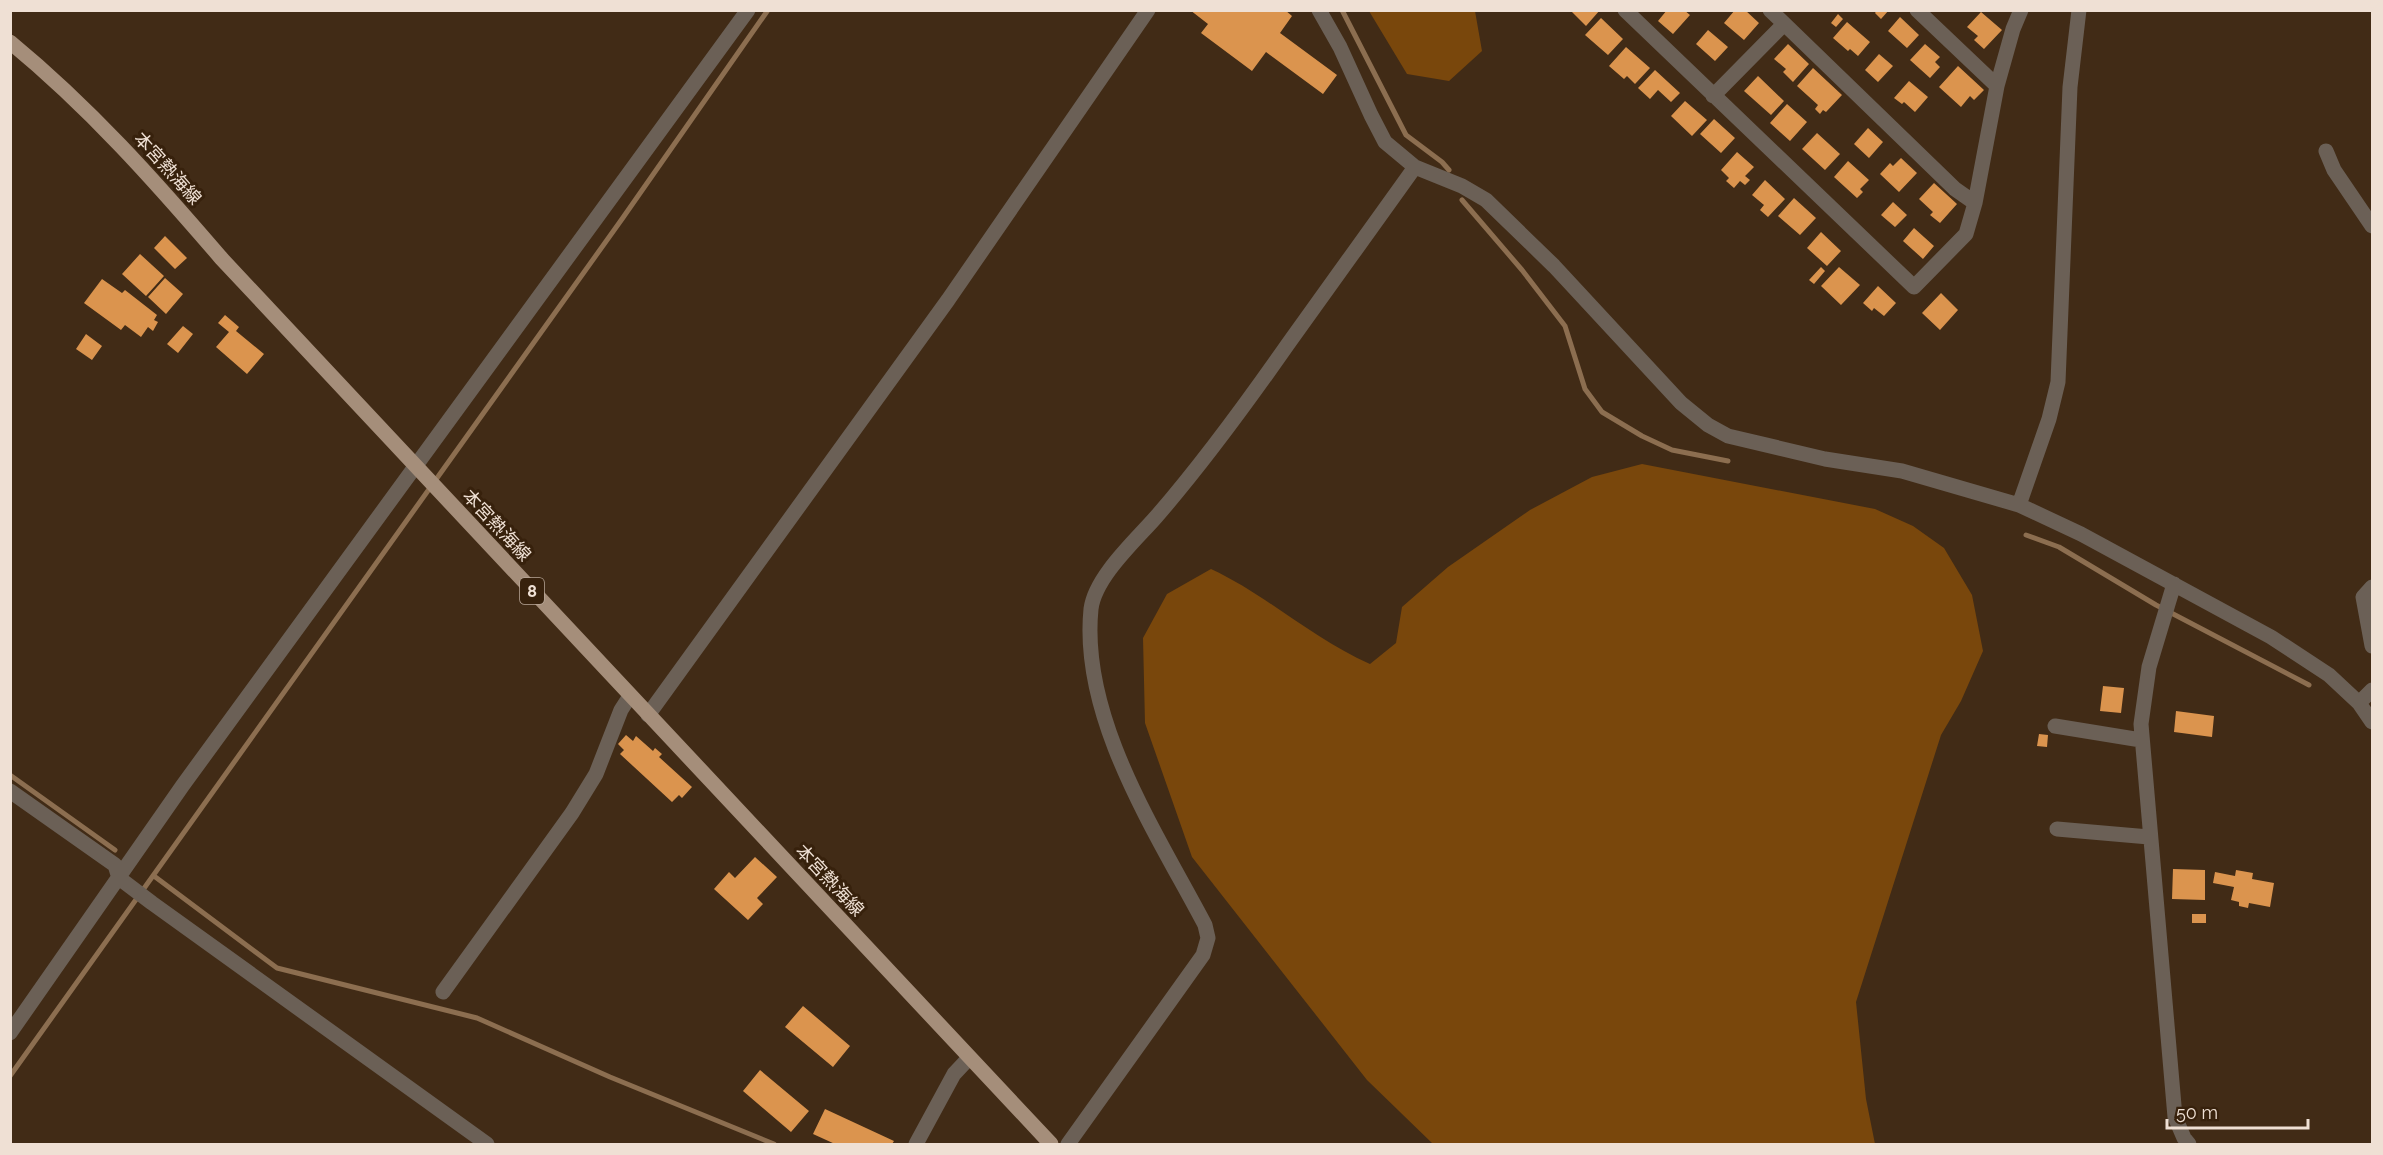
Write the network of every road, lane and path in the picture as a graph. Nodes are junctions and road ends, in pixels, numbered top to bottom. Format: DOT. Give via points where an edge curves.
graph roads {
  1 [pos="748,10"];
  2 [pos="1148,10"];
  3 [pos="1318,10"];
  4 [pos="1625,10"];
  5 [pos="1770,10"];
  6 [pos="1917,10"];
  7 [pos="2021,10"];
  8 [pos="2079,10"];
  9 [pos="1786,19"];
  10 [pos="10,42"];
  11 [pos="1997,86"];
  12 [pos="1713,96"];
  13 [pos="2326,152"];
  14 [pos="1415,167"];
  15 [pos="1975,203"];
  16 [pos="2373,226"];
  17 [pos="417,467"];
  18 [pos="2019,505"];
  19 [pos="2174,584"];
  20 [pos="2373,588"];
  21 [pos="2373,646"];
  22 [pos="2373,690"];
  23 [pos="630,696"];
  24 [pos="2359,702"];
  25 [pos="648,715"];
  26 [pos="2373,722"];
  27 [pos="2055,726"];
  28 [pos="2141,740"];
  29 [pos="10,791"];
  30 [pos="2057,829"];
  31 [pos="2149,837"];
  32 [pos="119,878"];
  33 [pos="443,992"];
  34 [pos="10,1033"];
  35 [pos="969,1058"];
  36 [pos="487,1144"];
  37 [pos="916,1144"];
  38 [pos="1051,1144"];
  39 [pos="1068,1144"];
  40 [pos="2189,1144"];
  1 -- 17 [label="street"];
  2 -- 25 [label="street" via="948,300"];
  3 -- 14 [label="street" via="1385,142"];
  4 -- 12 [label="street"];
  5 -- 9 [label="street"];
  6 -- 11 [label="street"];
  7 -- 11 [label="street"];
  8 -- 18 [label="street" via="2070,87 2058,382"];
  9 -- 12 [label="street"];
  9 -- 15 [label="street" via="1955,189"];
  10 -- 17 [label="main road, 本宮熱海線 / 8" via="92,114"];
  11 -- 15 [label="street"];
  12 -- 15 [label="street" via="1914,287 1966,234"];
  13 -- 16 [label="street"];
  14 -- 18 [label="street" via="1486,200 1554,266 1680,403 1708,425 1728,436 1825,459 1902,471"];
  14 -- 39 [label="street" via="1198,469 1115,564 1098,588 1091,607 1090,652 1106,725 1208,938 1203,956"];
  17 -- 23 [label="main road, 本宮熱海線 / 8"];
  17 -- 32 [label="street"];
  18 -- 19 [label="street"];
  19 -- 24 [label="street" via="2302,656"];
  19 -- 28 [label="street" via="2149,667"];
  20 -- 21 [label="street" via="2363,597"];
  22 -- 24 [label="street"];
  23 -- 25 [label="main road, 本宮熱海線 / 8"];
  23 -- 33 [label="street" via="596,774 572,813"];
  24 -- 26 [label="street"];
  25 -- 35 [label="main road, 本宮熱海線 / 8"];
  27 -- 28 [label="street"];
  28 -- 31 [label="street"];
  29 -- 32 [label="street" via="115,865"];
  30 -- 31 [label="street"];
  31 -- 40 [label="street" via="2175,1117"];
  32 -- 34 [label="street"];
  32 -- 36 [label="street"];
  35 -- 37 [label="street" via="954,1074"];
  35 -- 38 [label="main road, 本宮熱海線 / 8"];
}
